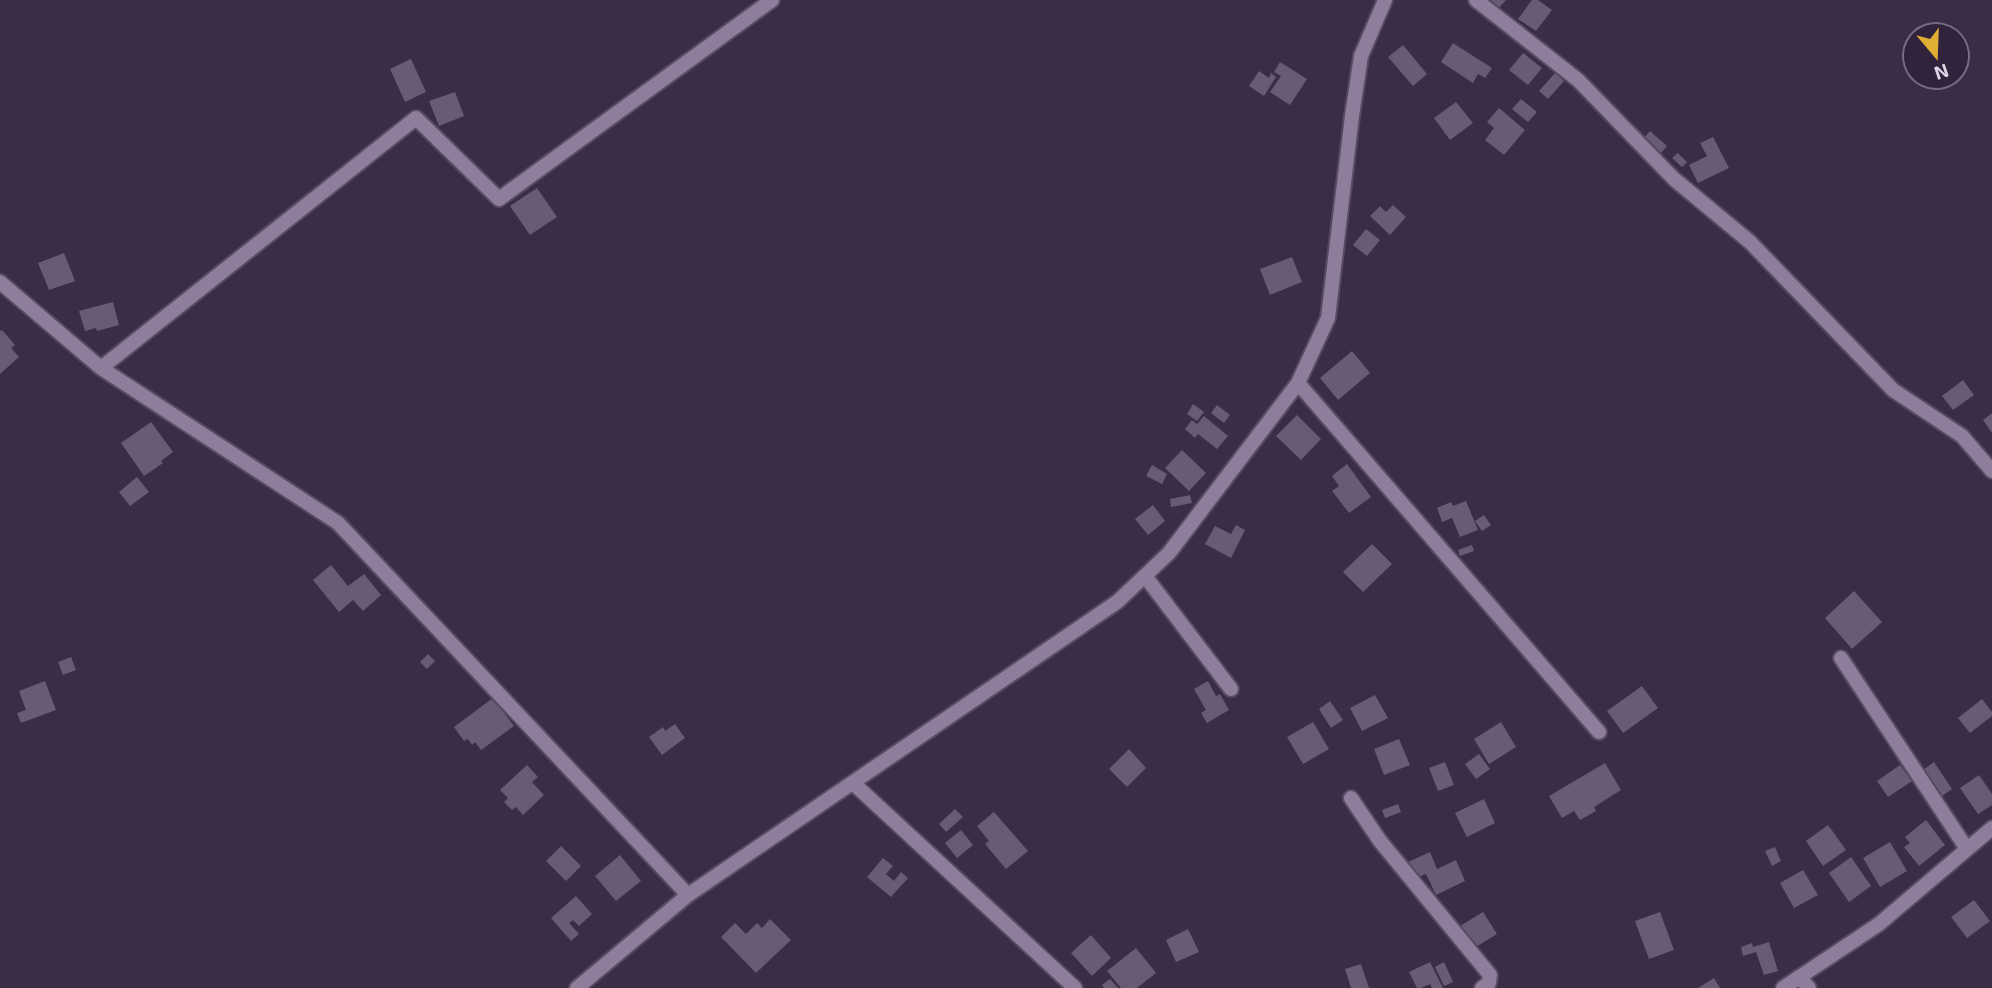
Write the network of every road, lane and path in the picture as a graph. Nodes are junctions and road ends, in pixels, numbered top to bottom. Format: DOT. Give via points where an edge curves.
graph roads {
  1 [pos="772,0"];
  2 [pos="1385,0"];
  3 [pos="1476,0"];
  4 [pos="0,282"];
  5 [pos="101,368"];
  6 [pos="1298,383"];
  7 [pos="1992,471"];
  8 [pos="1145,576"];
  9 [pos="1841,658"];
  10 [pos="1231,689"];
  11 [pos="1599,732"];
  12 [pos="853,783"];
  13 [pos="1351,798"];
  14 [pos="1992,828"];
  15 [pos="1967,849"];
  16 [pos="688,895"];
  17 [pos="1804,983"];
  18 [pos="577,988"];
  19 [pos="1075,988"];
  20 [pos="1482,988"];
  21 [pos="1783,988"];
  1 -- 5 [label="street" via="499,199 416,118"];
  2 -- 6 [label="street" via="1362,56 1328,318"];
  3 -- 7 [label="street" via="1578,79 1674,179 1750,242 1893,390 1962,436"];
  4 -- 5 [label="street"];
  5 -- 16 [label="street" via="338,523"];
  6 -- 8 [label="street" via="1169,553"];
  6 -- 11 [label="street"];
  8 -- 10 [label="street"];
  8 -- 12 [label="street" via="1117,602"];
  9 -- 15 [label="street"];
  12 -- 16 [label="street"];
  12 -- 19 [label="street"];
  13 -- 20 [label="street" via="1380,841 1490,975"];
  14 -- 15 [label="street"];
  15 -- 17 [label="street"];
  16 -- 18 [label="street"];
  17 -- 21 [label="street"];
}
